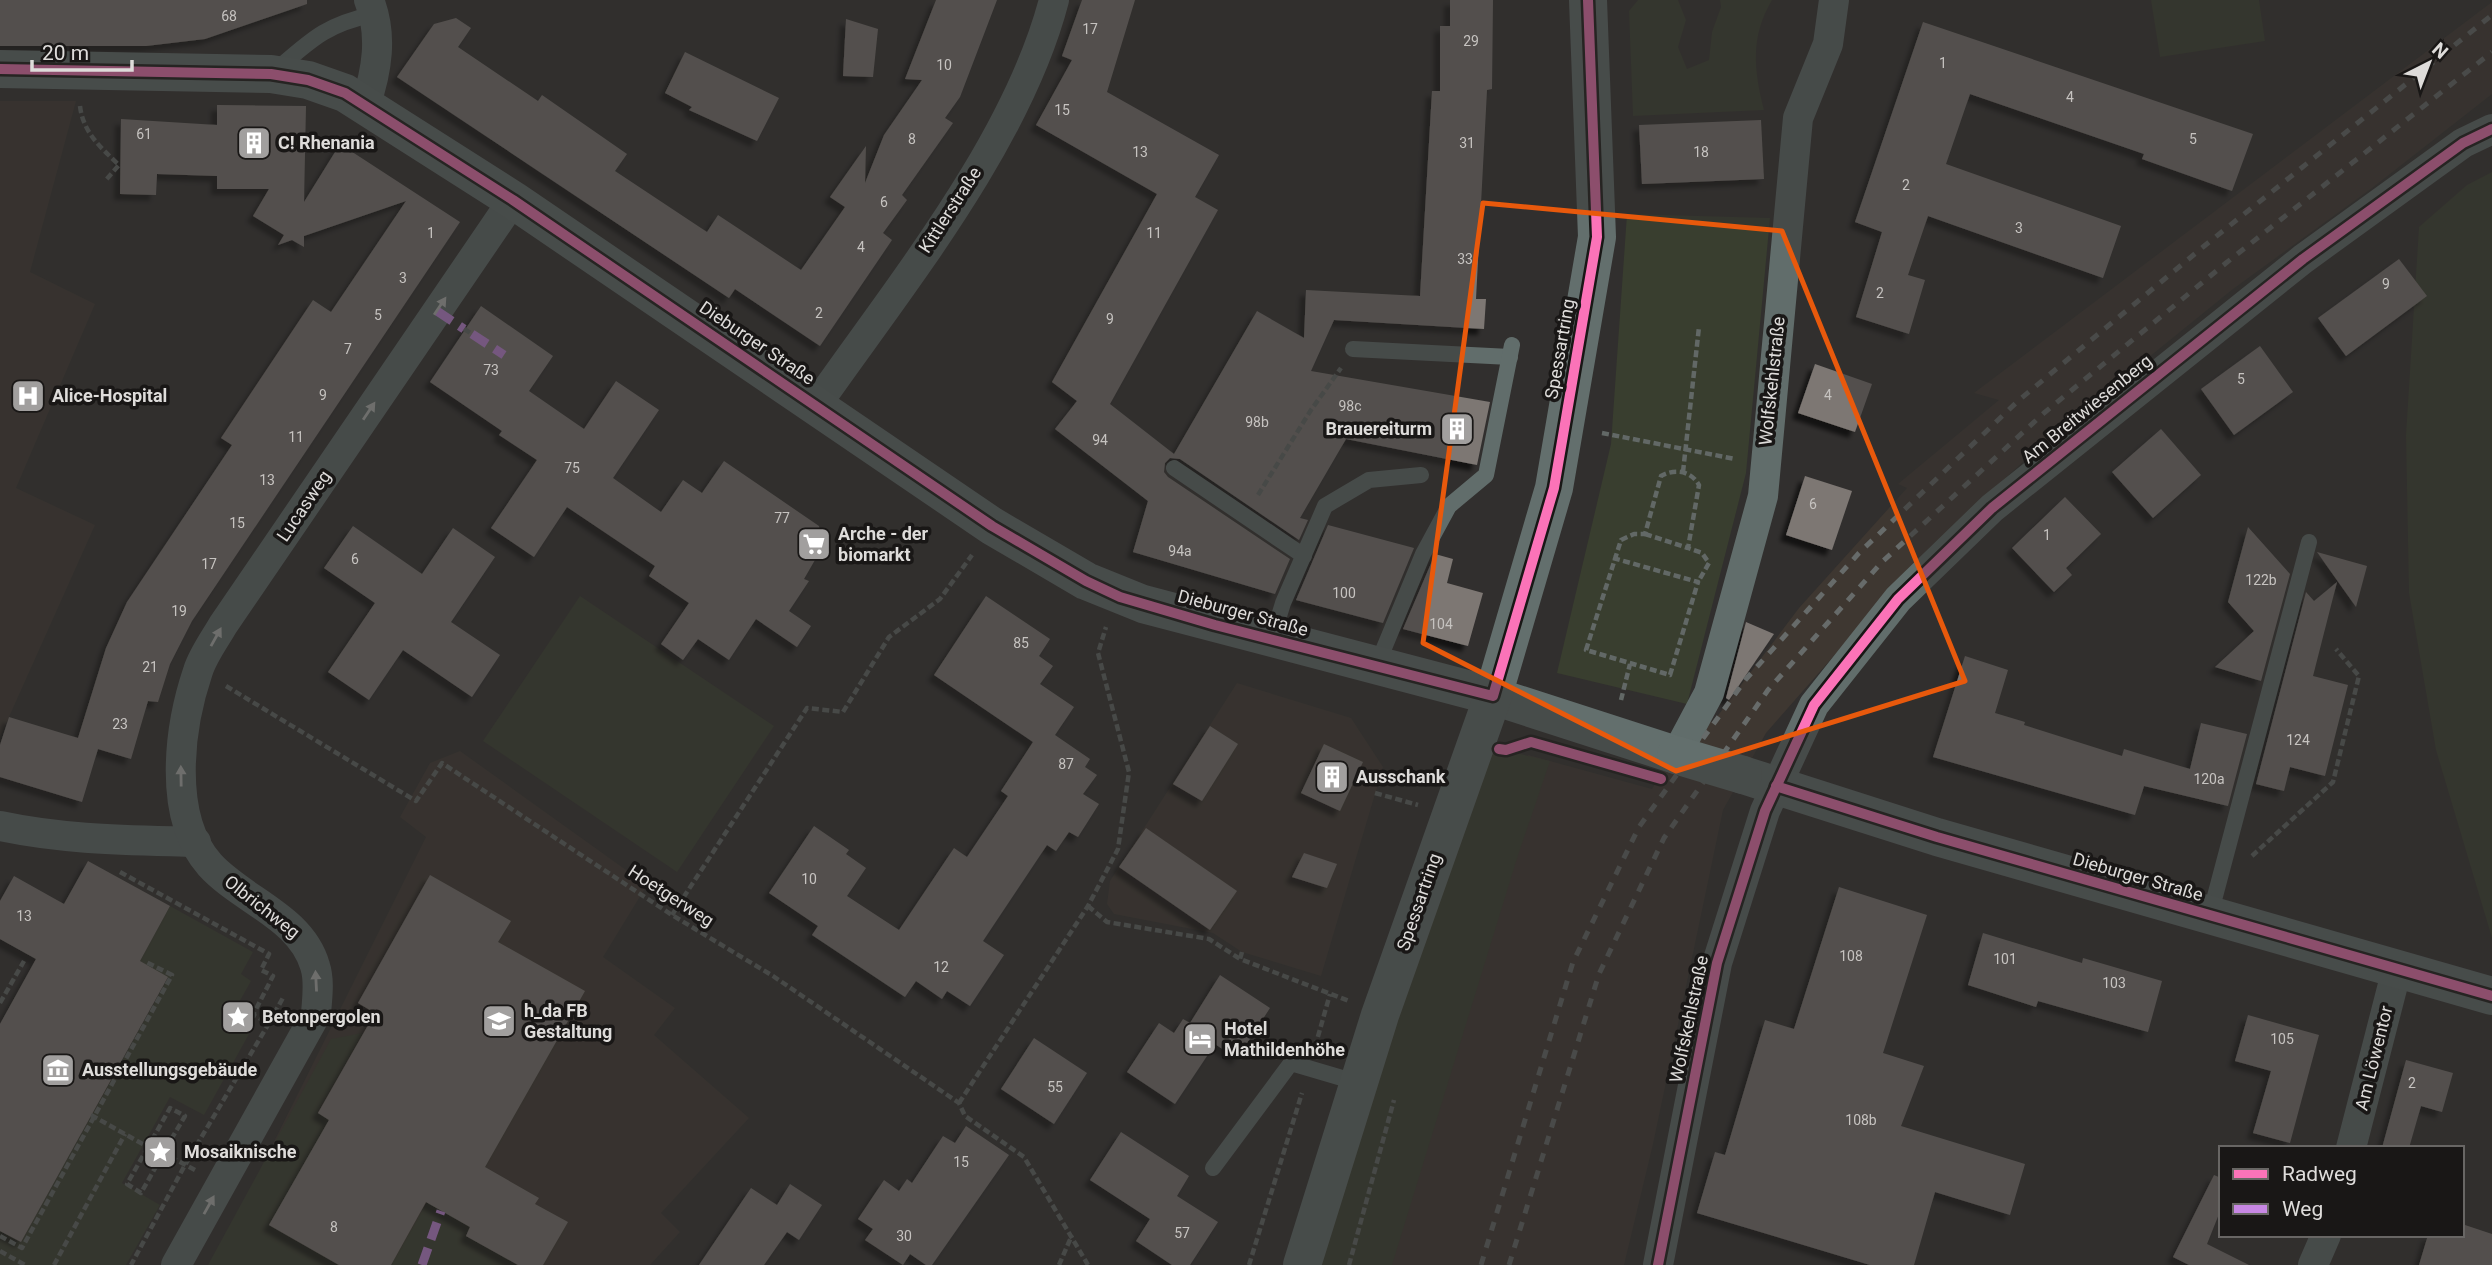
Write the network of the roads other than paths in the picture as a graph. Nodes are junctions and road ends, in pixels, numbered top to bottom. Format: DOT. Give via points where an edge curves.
graph roads {
  1 [pos="1054,0"];
  2 [pos="1588,0"];
  3 [pos="1834,0"];
  4 [pos="374,4"];
  5 [pos="0,69"];
  6 [pos="271,74"];
  7 [pos="365,106"];
  8 [pos="2492,129"];
  9 [pos="513,200"];
  10 [pos="1353,349"];
  11 [pos="817,404"];
  12 [pos="1174,468"];
  13 [pos="1421,475"];
  14 [pos="2308,542"];
  15 [pos="1304,556"];
  16 [pos="1272,639"];
  17 [pos="1377,665"];
  18 [pos="1493,696"];
  19 [pos="1676,755"];
  20 [pos="1759,780"];
  21 [pos="0,826"];
  22 [pos="196,842"];
  23 [pos="2214,901"];
  24 [pos="2397,969"];
  25 [pos="2492,996"];
  26 [pos="1359,1083"];
  27 [pos="2352,1146"];
  28 [pos="1213,1168"];
  29 [pos="2325,1237"];
  30 [pos="176,1265"];
  31 [pos="1302,1265"];
  32 [pos="1658,1265"];
  33 [pos="2313,1265"];
  1 -- 11 [label="street, Kittlerstraße" via="1043,42 1009,114 946,220"];
  2 -- 18 [label="main road, Spessartring" via="1597,237 1554,488"];
  3 -- 19 [label="street, Wolfskehlstraße" via="1828,44 1798,118 1763,496 1709,693"];
  4 -- 6 [label="lane" via="316,35"];
  4 -- 7 [label="street" via="378,56"];
  5 -- 6 [label="main road, Dieburger Straße"];
  6 -- 7 [label="main road, Dieburger Straße" via="308,80 345,93"];
  7 -- 9 [label="main road, Dieburger Straße"];
  8 -- 20 [label="street, Am Breitwiesenberg" via="2463,143 2303,259 1992,508 1898,599"];
  9 -- 11 [label="main road, Dieburger Straße"];
  22 -- 9 [label="street, Lucasweg, one-way" via="180,784 186,718 198,669 223,625"];
  10 -- 17 [label="lane" via="1511,351 1486,475 1449,506 1423,554"];
  11 -- 16 [label="main road, Dieburger Straße" via="992,526 1086,581 1143,604"];
  12 -- 15 [label="lane"];
  13 -- 15 [label="lane" via="1369,480 1325,506"];
  14 -- 23 [label="lane"];
  15 -- 16 [label="lane"];
  16 -- 17 [label="main road, Dieburger Straße"];
  17 -- 18 [label="main road, Dieburger Straße"];
  18 -- 19 [label="main road, Dieburger Straße"];
  18 -- 26 [label="main road, Spessartring"];
  19 -- 20 [label="main road, Dieburger Straße, bridge"];
  20 -- 23 [label="main road, Dieburger Straße" via="1937,837"];
  20 -- 32 [label="street, Wolfskehlstraße" via="1717,963"];
  21 -- 22 [label="street" via="116,841"];
  30 -- 22 [label="street, Olbrichweg, one-way" via="316,1014 315,965 303,939 225,880"];
  23 -- 24 [label="main road, Dieburger Straße"];
  24 -- 25 [label="main road, Dieburger Straße"];
  24 -- 27 [label="street, Am Löwentor"];
  26 -- 28 [label="lane" via="1291,1063"];
  26 -- 31 [label="main road, Spessartring"];
  29 -- 33 [label="street"];
}
